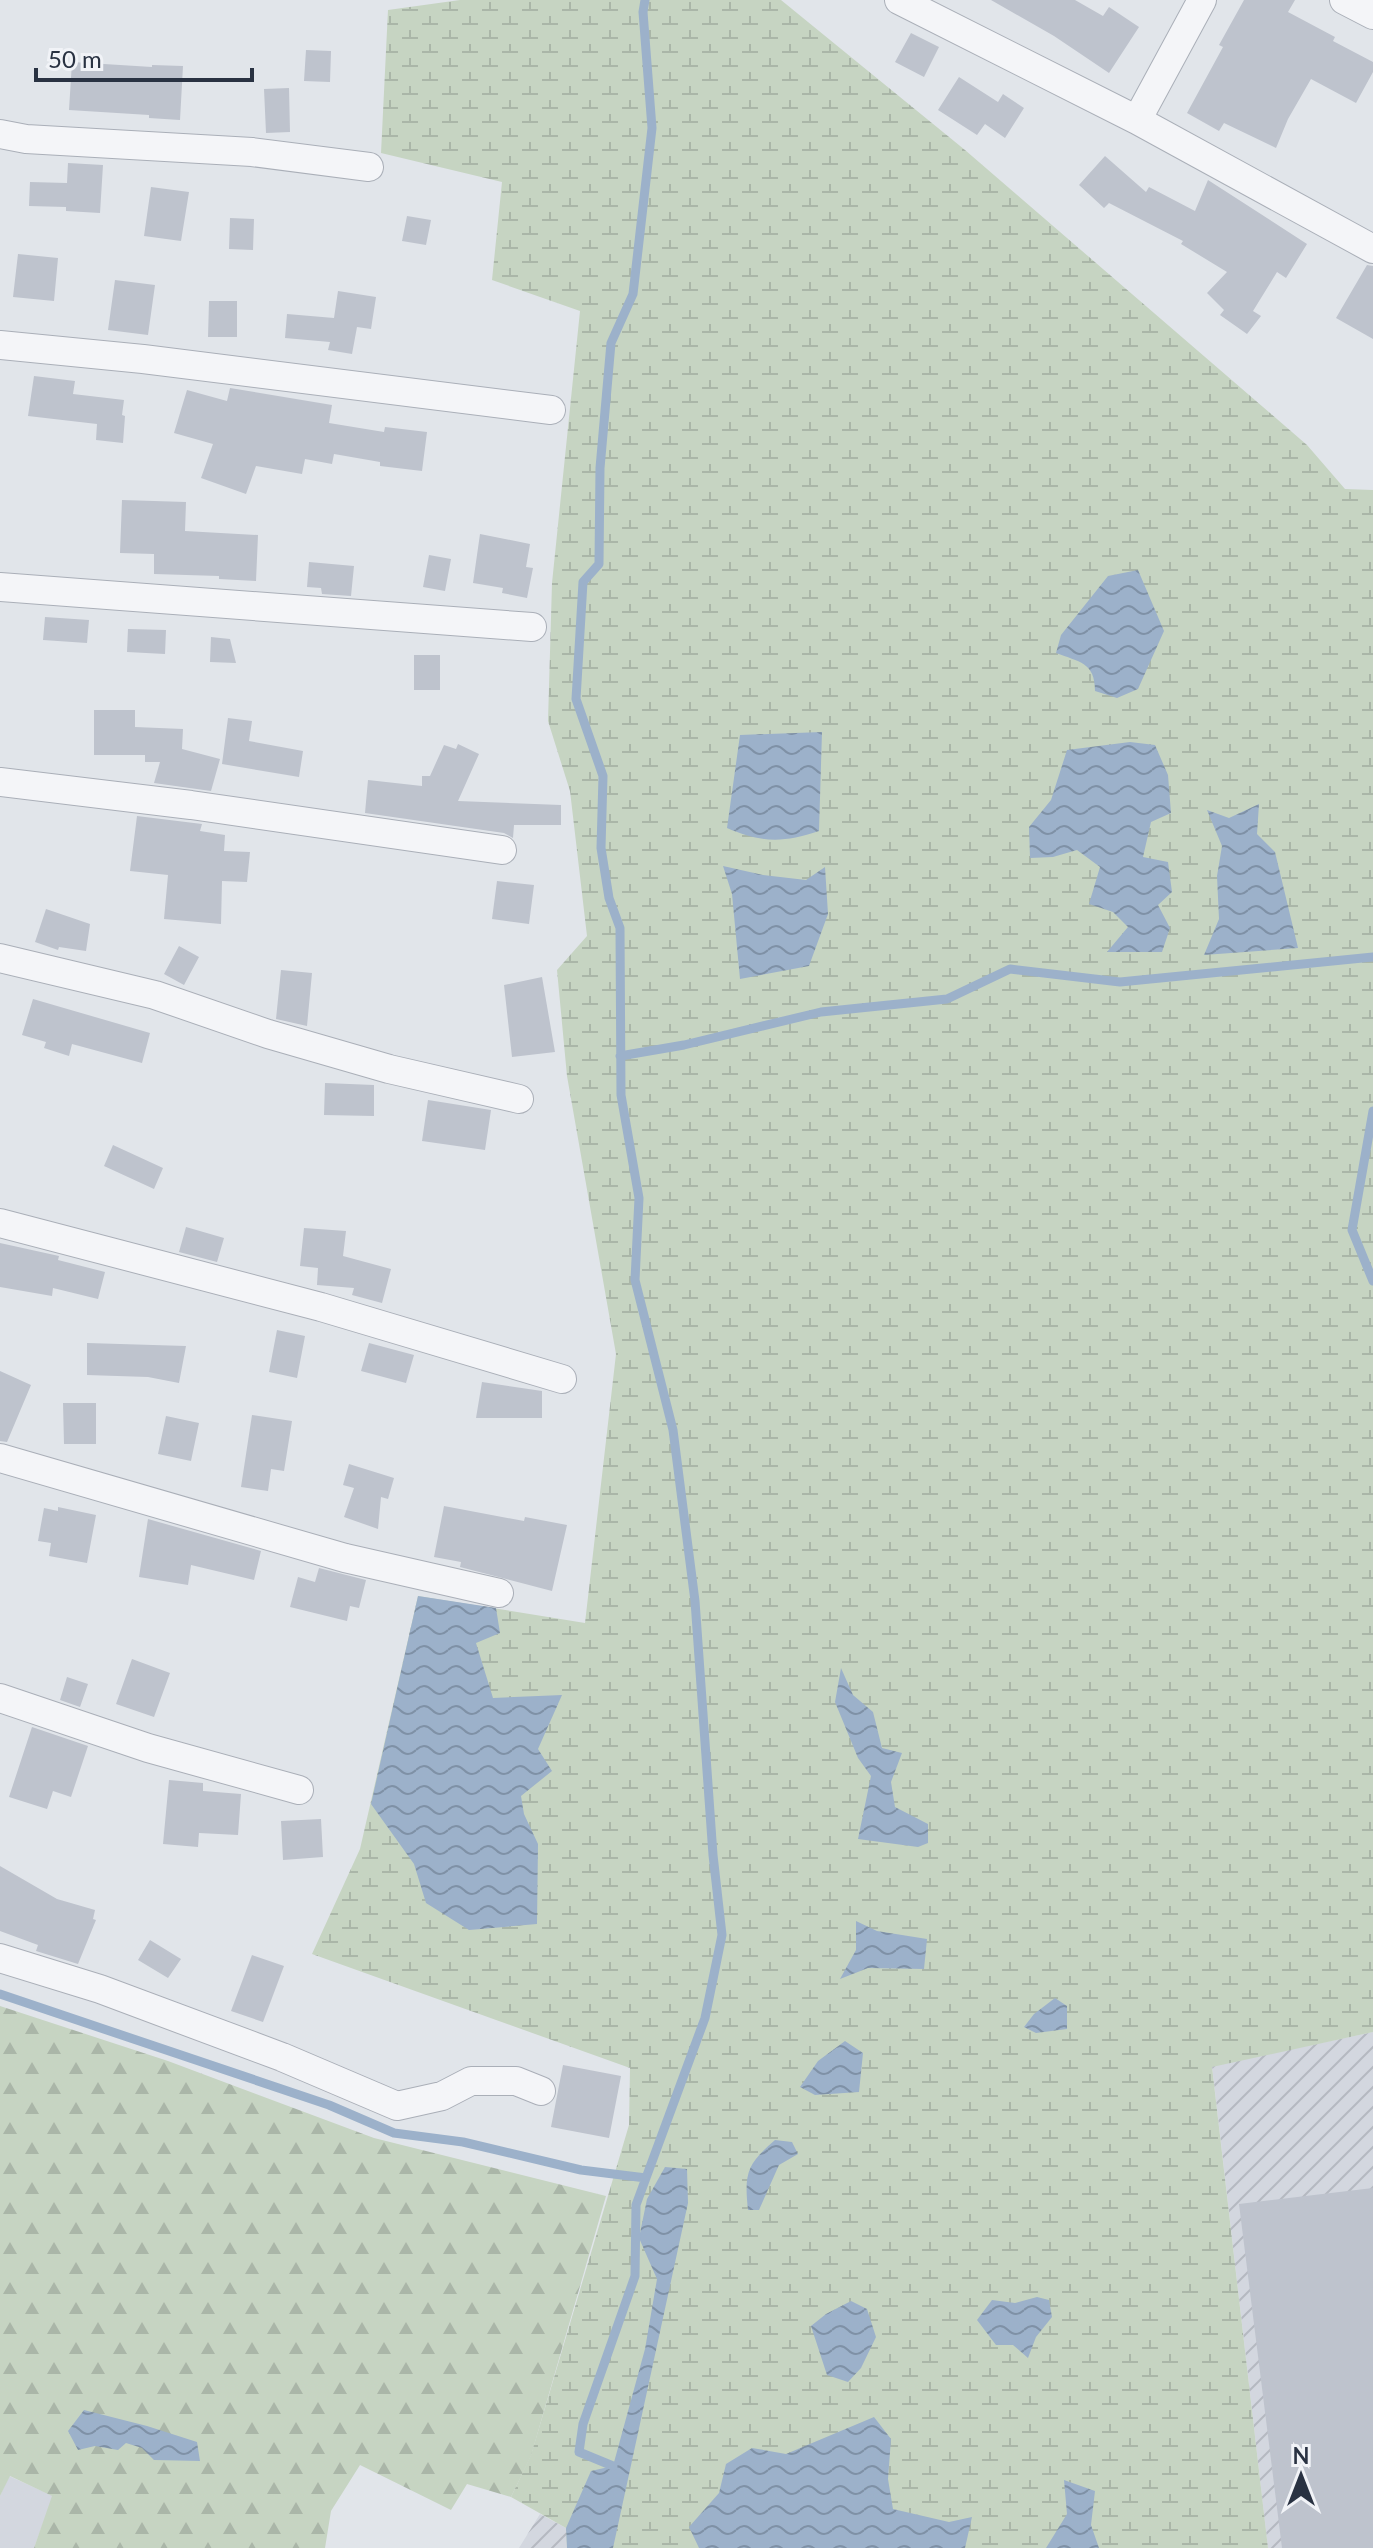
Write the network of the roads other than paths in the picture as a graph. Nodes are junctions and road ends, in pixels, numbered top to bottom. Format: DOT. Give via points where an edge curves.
graph roads {
  1 [pos="899,0"];
  2 [pos="1202,0"];
  3 [pos="1344,0"];
  4 [pos="1373,15"];
  5 [pos="1137,120"];
  6 [pos="0,134"];
  7 [pos="369,167"];
  8 [pos="1373,249"];
  9 [pos="0,345"];
  10 [pos="551,410"];
  11 [pos="0,587"];
  12 [pos="532,627"];
  13 [pos="0,782"];
  14 [pos="502,850"];
  15 [pos="0,958"];
  16 [pos="519,1099"];
  17 [pos="0,1223"];
  18 [pos="562,1379"];
  19 [pos="0,1458"];
  20 [pos="499,1593"];
  21 [pos="0,1698"];
  22 [pos="299,1790"];
  23 [pos="0,1958"];
  24 [pos="541,2091"];
  1 -- 5 [label="street"];
  2 -- 5 [label="street"];
  3 -- 4 [label="street"];
  5 -- 8 [label="street"];
  6 -- 7 [label="street" via="252,152"];
  9 -- 10 [label="street"];
  11 -- 12 [label="street"];
  13 -- 14 [label="street"];
  15 -- 16 [label="street" via="155,995 389,1069"];
  17 -- 18 [label="street" via="321,1307"];
  19 -- 20 [label="street" via="345,1558"];
  21 -- 22 [label="street" via="148,1748"];
  23 -- 24 [label="street" via="100,1989 397,2106 442,2096 471,2081 516,2081"];
}
